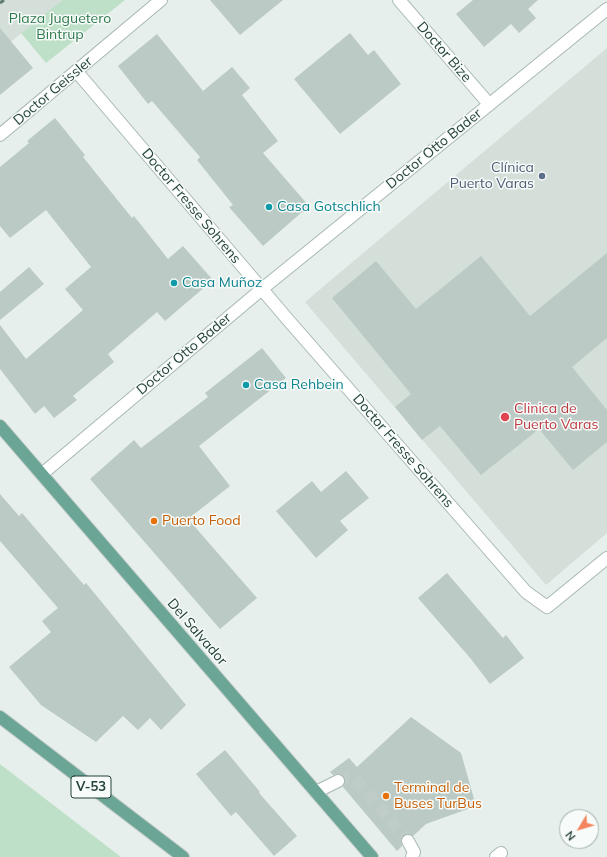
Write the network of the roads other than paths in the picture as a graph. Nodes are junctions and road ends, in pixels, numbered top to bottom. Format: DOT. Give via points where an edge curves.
graph roads {
  1 [pos="161,0"];
  2 [pos="399,0"];
  3 [pos="607,9"];
  4 [pos="77,72"];
  5 [pos="489,104"];
  6 [pos="0,135"];
  7 [pos="262,289"];
  8 [pos="0,426"];
  9 [pos="42,474"];
  10 [pos="607,558"];
  11 [pos="0,717"];
  12 [pos="338,781"];
  13 [pos="316,792"];
  14 [pos="408,841"];
  15 [pos="183,857"];
  16 [pos="372,857"];
  17 [pos="412,857"];
  1 -- 4 [label="street, Doctor Geissler"];
  2 -- 5 [label="street, Doctor Bize"];
  3 -- 5 [label="street, Doctor Otto Bader"];
  4 -- 6 [label="street, Doctor Geissler"];
  4 -- 7 [label="street, Doctor Fresse Sohrens"];
  5 -- 7 [label="street, Doctor Otto Bader"];
  7 -- 9 [label="street, Doctor Otto Bader"];
  7 -- 10 [label="street, Doctor Fresse Sohrens" via="526,592 547,607"];
  8 -- 9 [label="main road, Del Salvador"];
  9 -- 13 [label="main road, Del Salvador"];
  11 -- 15 [label="main road, V-53"];
  12 -- 13 [label="street"];
  13 -- 16 [label="main road, Del Salvador"];
  14 -- 17 [label="street" via="414,852"];
}
